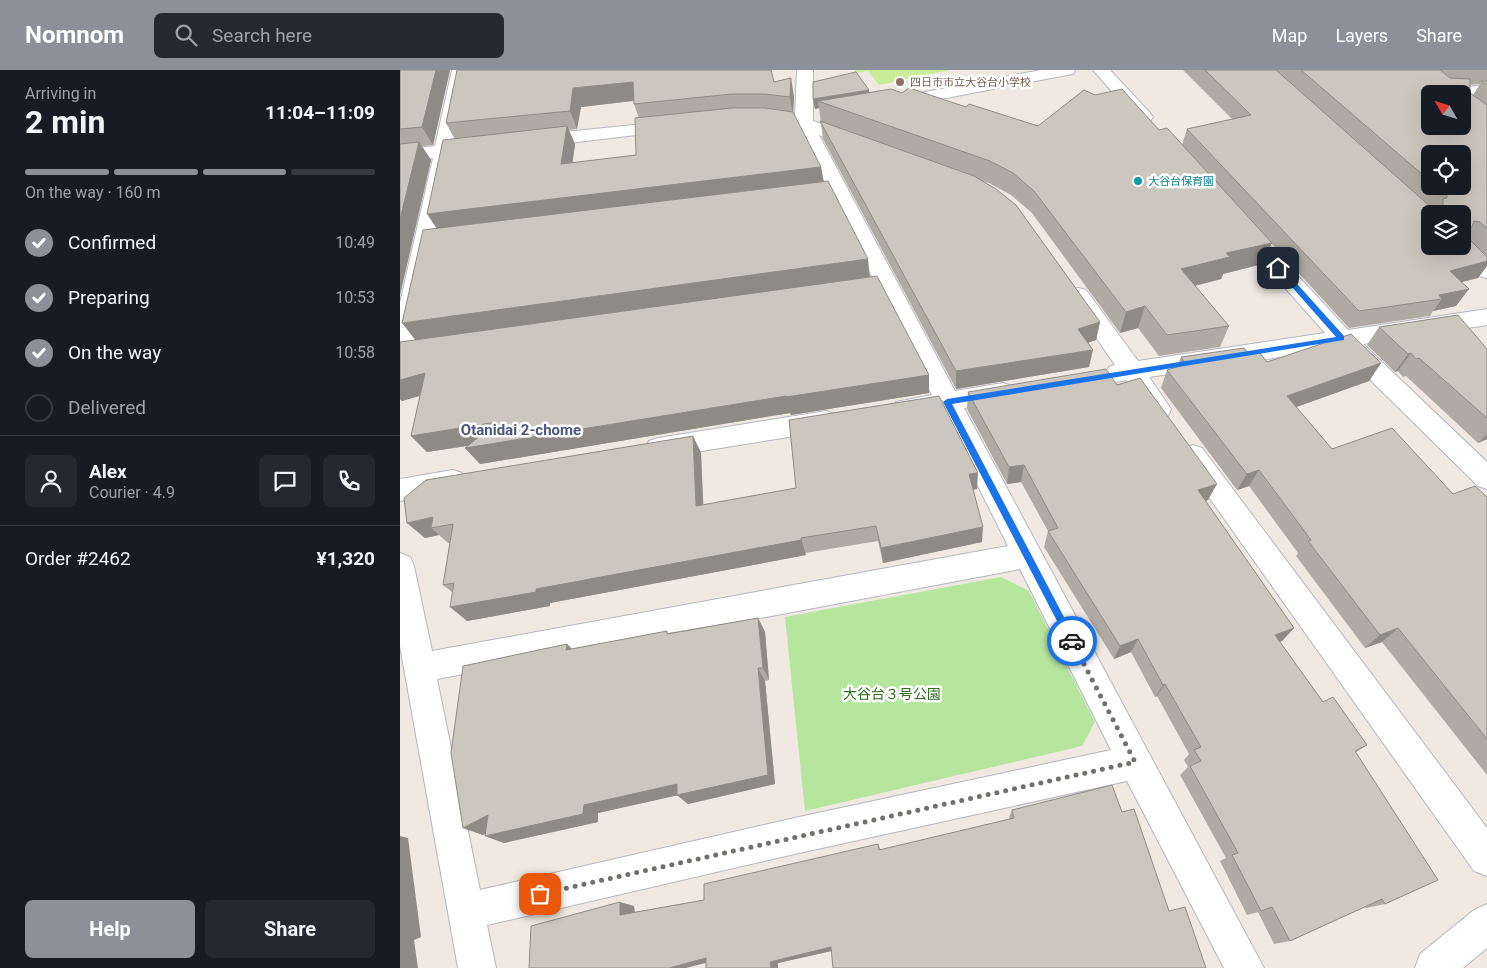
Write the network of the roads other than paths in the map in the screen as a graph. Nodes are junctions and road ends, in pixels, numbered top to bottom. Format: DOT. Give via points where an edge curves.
graph roads {
  1 [pos="460,70"];
  2 [pos="805,70"];
  3 [pos="1067,70"];
  4 [pos="1101,70"];
  5 [pos="1436,81"];
  6 [pos="1442,85"];
  7 [pos="1487,90"];
  8 [pos="1471,96"];
  9 [pos="886,104"];
  10 [pos="744,118"];
  11 [pos="810,119"];
  12 [pos="687,124"];
  13 [pos="1153,128"];
  14 [pos="521,142"];
  15 [pos="492,146"];
  16 [pos="876,150"];
  17 [pos="443,151"];
  18 [pos="400,156"];
  19 [pos="1231,215"];
  20 [pos="1470,255"];
  21 [pos="1487,271"];
  22 [pos="1069,282"];
  23 [pos="1487,316"];
  24 [pos="1342,338"];
  25 [pos="406,351"];
  26 [pos="1132,371"];
  27 [pos="1093,377"];
  28 [pos="1025,389"];
  29 [pos="947,402"];
  30 [pos="879,413"];
  31 [pos="850,418"];
  32 [pos="635,452"];
  33 [pos="478,477"];
  34 [pos="1487,478"];
  35 [pos="403,485"];
  36 [pos="1027,554"];
  37 [pos="400,566"];
  38 [pos="420,668"];
  39 [pos="1135,762"];
  40 [pos="1487,858"];
  41 [pos="467,911"];
  42 [pos="1487,923"];
  43 [pos="477,968"];
  44 [pos="1244,968"];
  45 [pos="1434,968"];
  1 -- 17 [label="street"];
  2 -- 11 [label="street"];
  3 -- 9 [label="street"];
  4 -- 13 [label="street"];
  5 -- 6 [label="street"];
  7 -- 8 [label="street"];
  10 -- 11 [label="street"];
  11 -- 16 [label="street"];
  11 -- 29 [label="street" via="830,193 877,285"];
  12 -- 14 [label="street"];
  15 -- 17 [label="street"];
  17 -- 18 [label="street"];
  17 -- 25 [label="street" via="435,241"];
  19 -- 24 [label="street"];
  20 -- 21 [label="street"];
  22 -- 26 [label="street"];
  23 -- 24 [label="street"];
  24 -- 26 [label="street"];
  24 -- 34 [label="street"];
  26 -- 27 [label="street"];
  26 -- 40 [label="street"];
  28 -- 29 [label="street"];
  29 -- 30 [label="street"];
  29 -- 36 [label="street"];
  31 -- 32 [label="street"];
  33 -- 35 [label="street"];
  36 -- 38 [label="street"];
  36 -- 39 [label="street"];
  37 -- 38 [label="street"];
  38 -- 41 [label="street"];
  39 -- 41 [label="street"];
  39 -- 44 [label="street"];
  41 -- 43 [label="street"];
  42 -- 45 [label="street"];
}
